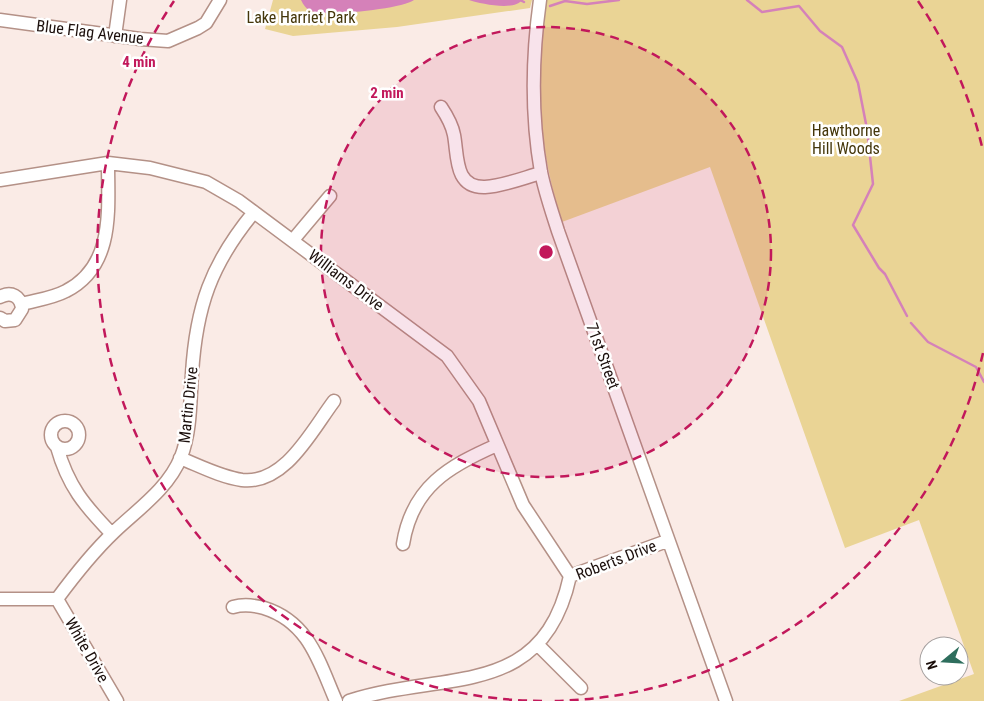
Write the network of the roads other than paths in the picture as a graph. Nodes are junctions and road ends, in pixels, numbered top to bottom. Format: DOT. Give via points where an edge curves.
graph roads {
  1 [pos="120,0"];
  2 [pos="220,0"];
  3 [pos="540,0"];
  4 [pos="0,20"];
  5 [pos="115,36"];
  6 [pos="441,107"];
  7 [pos="108,163"];
  8 [pos="541,173"];
  9 [pos="0,180"];
  10 [pos="330,196"];
  11 [pos="254,212"];
  12 [pos="292,240"];
  13 [pos="0,297"];
  14 [pos="22,304"];
  15 [pos="0,318"];
  16 [pos="334,401"];
  17 [pos="497,445"];
  18 [pos="58,447"];
  19 [pos="180,458"];
  20 [pos="112,534"];
  21 [pos="667,541"];
  22 [pos="404,544"];
  23 [pos="570,576"];
  24 [pos="57,599"];
  25 [pos="0,600"];
  26 [pos="234,607"];
  27 [pos="538,645"];
  28 [pos="581,688"];
  29 [pos="117,701"];
  30 [pos="336,701"];
  31 [pos="349,701"];
  32 [pos="726,701"];
  1 -- 5 [label="street"];
  2 -- 5 [label="street, Blue Flag Avenue" via="206,23 188,34 168,40"];
  3 -- 8 [label="street, 71st Street" via="533,76"];
  4 -- 5 [label="street, Blue Flag Avenue"];
  6 -- 8 [label="street" via="452,127 458,166 464,180 486,187"];
  7 -- 9 [label="street, Williams Drive"];
  7 -- 11 [label="street, Williams Drive" via="150,168 206,182"];
  7 -- 14 [label="street" via="108,225 100,255 82,279 68,290"];
  8 -- 21 [label="street, 71st Street" via="558,231"];
  10 -- 12 [label="street"];
  11 -- 12 [label="street, Williams Drive"];
  11 -- 19 [label="street, Martin Drive" via="217,263 200,310 194,344 188,428"];
  12 -- 17 [label="street, Williams Drive" via="448,356 479,401"];
  13 -- 14 [label="street" via="14,295"];
  14 -- 15 [label="street" via="21,314 15,320"];
  16 -- 19 [label="street" via="288,462 265,478 236,479"];
  17 -- 22 [label="street" via="457,463 435,481 410,518"];
  17 -- 23 [label="street, Williams Drive" via="523,505"];
  18 -- 20 [label="street" via="62,465 78,497"];
  19 -- 20 [label="street, Martin Drive" via="162,488"];
  20 -- 24 [label="street, Martin Drive"];
  21 -- 23 [label="street, Roberts Drive"];
  21 -- 32 [label="street, 71st Street"];
  23 -- 27 [label="street, Roberts Drive" via="560,610 548,634"];
  24 -- 25 [label="street"];
  24 -- 29 [label="street, White Drive"];
  26 -- 30 [label="street" via="242,604 258,606 280,613 295,626 309,642"];
  27 -- 28 [label="street"];
  27 -- 31 [label="street, Roberts Drive" via="507,668 483,677 390,690"];
}
